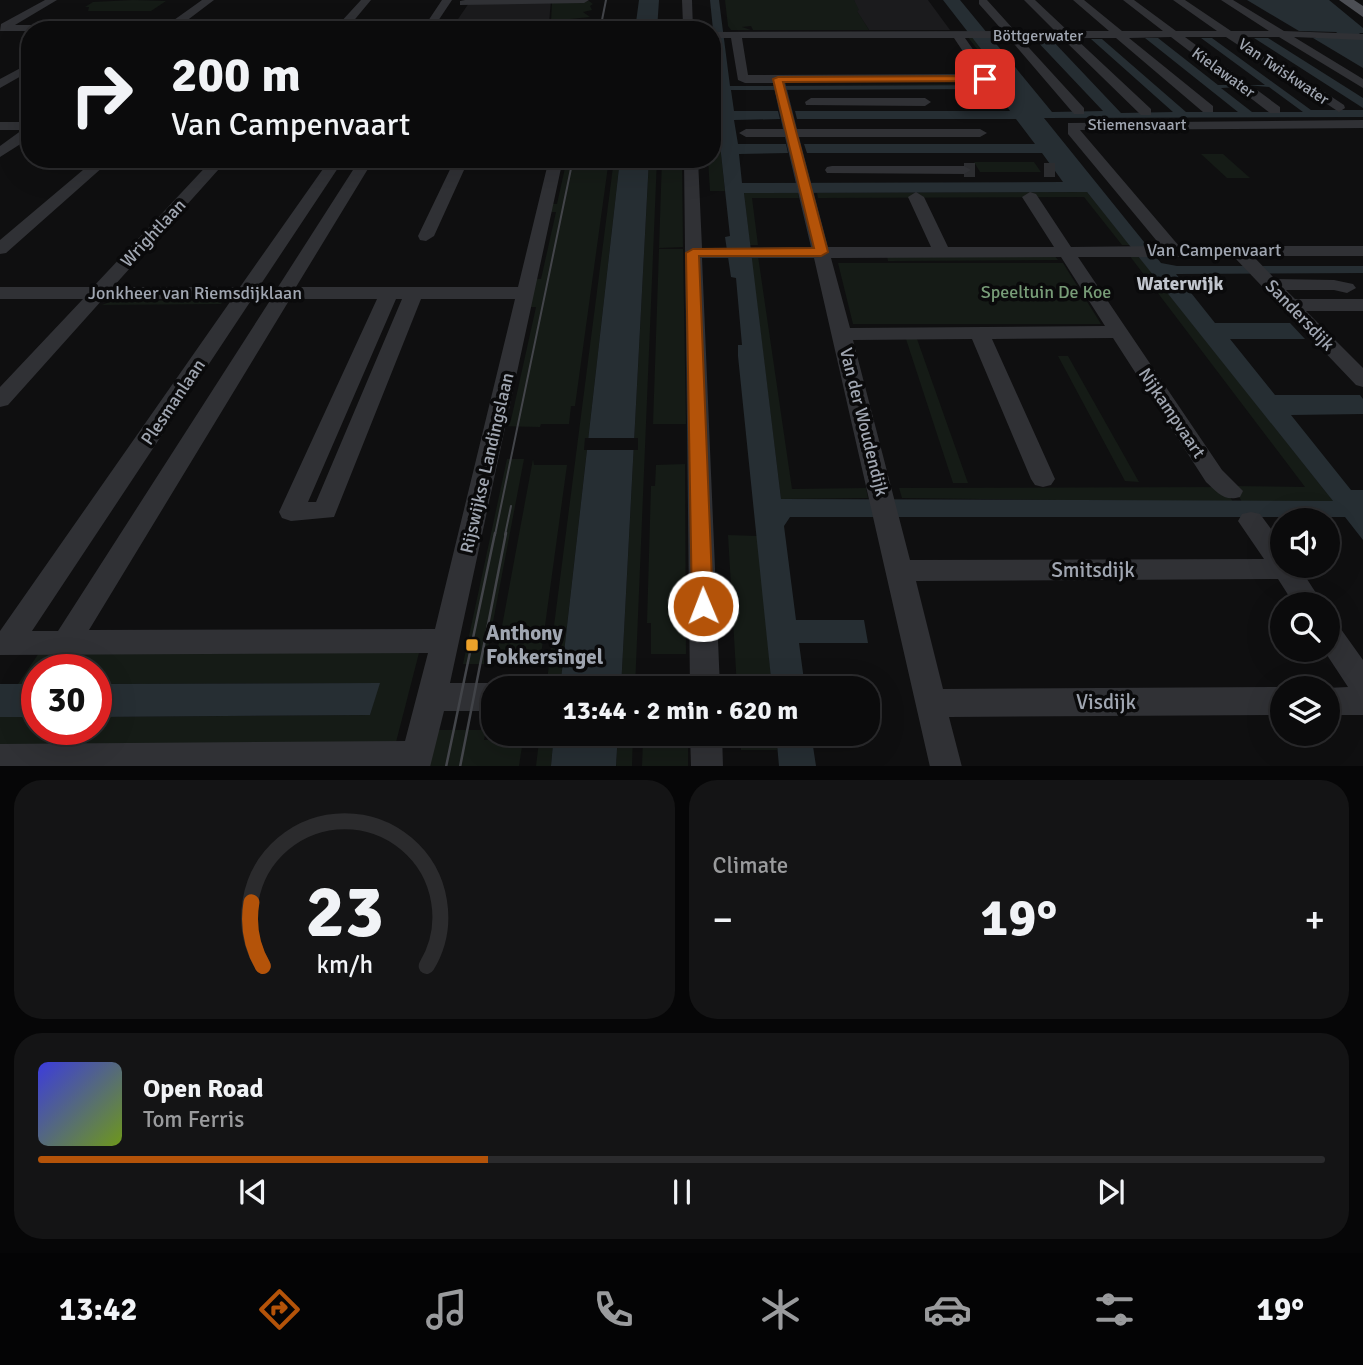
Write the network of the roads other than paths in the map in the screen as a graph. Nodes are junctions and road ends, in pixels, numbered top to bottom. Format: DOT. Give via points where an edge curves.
graph roads {
  1 [pos="52,0"];
  2 [pos="209,0"];
  3 [pos="366,0"];
  4 [pos="447,0"];
  5 [pos="584,0"];
  6 [pos="687,0"];
  7 [pos="1030,0"];
  8 [pos="1078,0"];
  9 [pos="1128,0"];
  10 [pos="1178,0"];
  11 [pos="1226,0"];
  12 [pos="1346,0"];
  13 [pos="1356,0"];
  14 [pos="983,2"];
  15 [pos="1363,5"];
  16 [pos="1363,13"];
  17 [pos="456,15"];
  18 [pos="180,21"];
  19 [pos="348,21"];
  20 [pos="433,21"];
  21 [pos="483,21"];
  22 [pos="688,21"];
  23 [pos="1,28"];
  24 [pos="21,28"];
  25 [pos="1065,34"];
  26 [pos="1119,34"];
  27 [pos="1172,34"];
  28 [pos="1229,34"];
  29 [pos="1281,34"];
  30 [pos="721,35"];
  31 [pos="731,35"];
  32 [pos="962,35"];
  33 [pos="1012,35"];
  34 [pos="1363,37"];
  35 [pos="21,71"];
  36 [pos="0,84"];
  37 [pos="1363,84"];
  38 [pos="780,89"];
  39 [pos="925,102"];
  40 [pos="1339,108"];
  41 [pos="1208,109"];
  42 [pos="1275,110"];
  43 [pos="1079,111"];
  44 [pos="1146,112"];
  45 [pos="1363,124"];
  46 [pos="21,125"];
  47 [pos="0,126"];
  48 [pos="746,133"];
  49 [pos="783,133"];
  50 [pos="980,133"];
  51 [pos="21,138"];
  52 [pos="0,153"];
  53 [pos="94,168"];
  54 [pos="213,168"];
  55 [pos="331,168"];
  56 [pos="361,168"];
  57 [pos="458,168"];
  58 [pos="554,168"];
  59 [pos="692,168"];
  60 [pos="964,170"];
  61 [pos="804,182"];
  62 [pos="916,197"];
  63 [pos="1030,197"];
  64 [pos="426,236"];
  65 [pos="0,249"];
  66 [pos="1065,250"];
  67 [pos="1165,250"];
  68 [pos="941,251"];
  69 [pos="1363,251"];
  70 [pos="702,252"];
  71 [pos="821,252"];
  72 [pos="1241,255"];
  73 [pos="1266,281"];
  74 [pos="1348,288"];
  75 [pos="247,292"];
  76 [pos="283,292"];
  77 [pos="0,293"];
  78 [pos="99,293"];
  79 [pos="389,293"];
  80 [pos="414,293"];
  81 [pos="526,293"];
  82 [pos="1290,305"];
  83 [pos="1363,305"];
  84 [pos="979,332"];
  85 [pos="1117,332"];
  86 [pos="842,334"];
  87 [pos="1363,380"];
  88 [pos="0,400"];
  89 [pos="1043,479"];
  90 [pos="1231,491"];
  91 [pos="1251,521"];
  92 [pos="1270,547"];
  93 [pos="1270,566"];
  94 [pos="900,572"];
  95 [pos="446,641"];
  96 [pos="4,643"];
  97 [pos="66,643"];
  98 [pos="1340,651"];
  99 [pos="705,676"];
  100 [pos="1363,685"];
  101 [pos="431,697"];
  102 [pos="481,697"];
  103 [pos="1270,701"];
  104 [pos="1340,701"];
  105 [pos="1363,701"];
  106 [pos="930,703"];
  107 [pos="706,746"];
  108 [pos="0,759"];
  109 [pos="415,761"];
  110 [pos="183,763"];
  111 [pos="707,766"];
  112 [pos="946,766"];
  1 -- 23 [label="street"];
  2 -- 18 [label="street"];
  3 -- 19 [label="street"];
  4 -- 20 [label="street"];
  5 -- 17 [label="street"];
  6 -- 22 [label="street"];
  7 -- 25 [label="street"];
  8 -- 26 [label="street"];
  9 -- 27 [label="street, Kielawater"];
  10 -- 28 [label="street, Van Twiskwater"];
  11 -- 29 [label="street"];
  12 -- 16 [label="main road"];
  13 -- 15 [label="main road"];
  14 -- 33 [label="street"];
  17 -- 21 [label="street"];
  23 -- 24 [label="street"];
  25 -- 26 [label="street, Böttgerwater"];
  25 -- 33 [label="street, Böttgerwater"];
  25 -- 44 [label="street"];
  26 -- 27 [label="street, Böttgerwater"];
  26 -- 41 [label="street"];
  27 -- 28 [label="street, Böttgerwater"];
  27 -- 42 [label="street, Kielawater"];
  28 -- 29 [label="street, Böttgerwater"];
  28 -- 40 [label="street, Van Twiskwater"];
  29 -- 34 [label="street, Böttgerwater"];
  29 -- 37 [label="street"];
  30 -- 31 [label="street, Böttgerwater"];
  31 -- 32 [label="street, Böttgerwater"];
  31 -- 38 [label="street" via="742,77"];
  32 -- 33 [label="street, Böttgerwater"];
  32 -- 38 [label="street" via="987,78"];
  33 -- 43 [label="street"];
  35 -- 36 [label="street"];
  38 -- 39 [label="street" via="807,102"];
  38 -- 49 [label="street, Van der Woudendijk"];
  45 -- 67 [label="street, Stiemensvaart" via="1073,126"];
  46 -- 47 [label="street"];
  48 -- 49 [label="street"];
  49 -- 50 [label="street"];
  49 -- 61 [label="street, Van der Woudendijk"];
  51 -- 52 [label="street"];
  53 -- 65 [label="street"];
  54 -- 78 [label="street, Wrightlaan"];
  55 -- 75 [label="street, Plesmanlaan"];
  56 -- 76 [label="street, Plesmanlaan"];
  57 -- 64 [label="street"];
  58 -- 81 [label="street, Rijswijkse Landingslaan"];
  59 -- 70 [label="street"];
  60 -- 61 [label="street" via="827,170"];
  61 -- 71 [label="street, Van der Woudendijk"];
  62 -- 68 [label="street"];
  63 -- 66 [label="street"];
  66 -- 67 [label="street, Van Campenvaart"];
  66 -- 68 [label="street, Van Campenvaart"];
  66 -- 85 [label="street, Nijkampvaart"];
  67 -- 72 [label="street, Van Campenvaart"];
  68 -- 71 [label="street, Van Campenvaart"];
  69 -- 72 [label="street, Van Campenvaart"];
  70 -- 71 [label="street, Van Campenvaart"];
  70 -- 99 [label="street"];
  71 -- 86 [label="street, Van der Woudendijk"];
  72 -- 73 [label="street, Sandersdijk"];
  73 -- 74 [label="street"];
  73 -- 82 [label="street, Sandersdijk"];
  75 -- 76 [label="street, Jonkheer van Riemsdijklaan"];
  75 -- 78 [label="street, Jonkheer van Riemsdijklaan"];
  75 -- 96 [label="street, Plesmanlaan"];
  76 -- 79 [label="street, Jonkheer van Riemsdijklaan"];
  76 -- 97 [label="street, Plesmanlaan"];
  77 -- 78 [label="street, Jonkheer van Riemsdijklaan"];
  78 -- 88 [label="street, Wrightlaan"];
  79 -- 80 [label="street, Jonkheer van Riemsdijklaan"];
  79 -- 80 [label="street" via="291,512 326,511"];
  80 -- 81 [label="street, Jonkheer van Riemsdijklaan"];
  81 -- 95 [label="street, Rijswijkse Landingslaan"];
  82 -- 83 [label="street"];
  82 -- 87 [label="street, Sandersdijk"];
  84 -- 85 [label="street"];
  84 -- 86 [label="street"];
  84 -- 89 [label="street"];
  85 -- 90 [label="street, Nijkampvaart" via="1214,476"];
  86 -- 94 [label="street, Van der Woudendijk"];
  91 -- 92 [label="street"];
  93 -- 94 [label="street, Smitsdijk"];
  94 -- 106 [label="street, Van der Woudendijk"];
  95 -- 97 [label="street"];
  95 -- 101 [label="street, Rijswijkse Landingslaan"];
  96 -- 97 [label="street"];
  98 -- 100 [label="street"];
  101 -- 102 [label="street"];
  101 -- 109 [label="street, Rijswijkse Landingslaan"];
  103 -- 106 [label="street, Visdijk"];
  104 -- 105 [label="street"];
  106 -- 112 [label="street, Van der Woudendijk"];
  107 -- 111 [label="street"];
  108 -- 110 [label="street"];
  109 -- 110 [label="street"];
}
